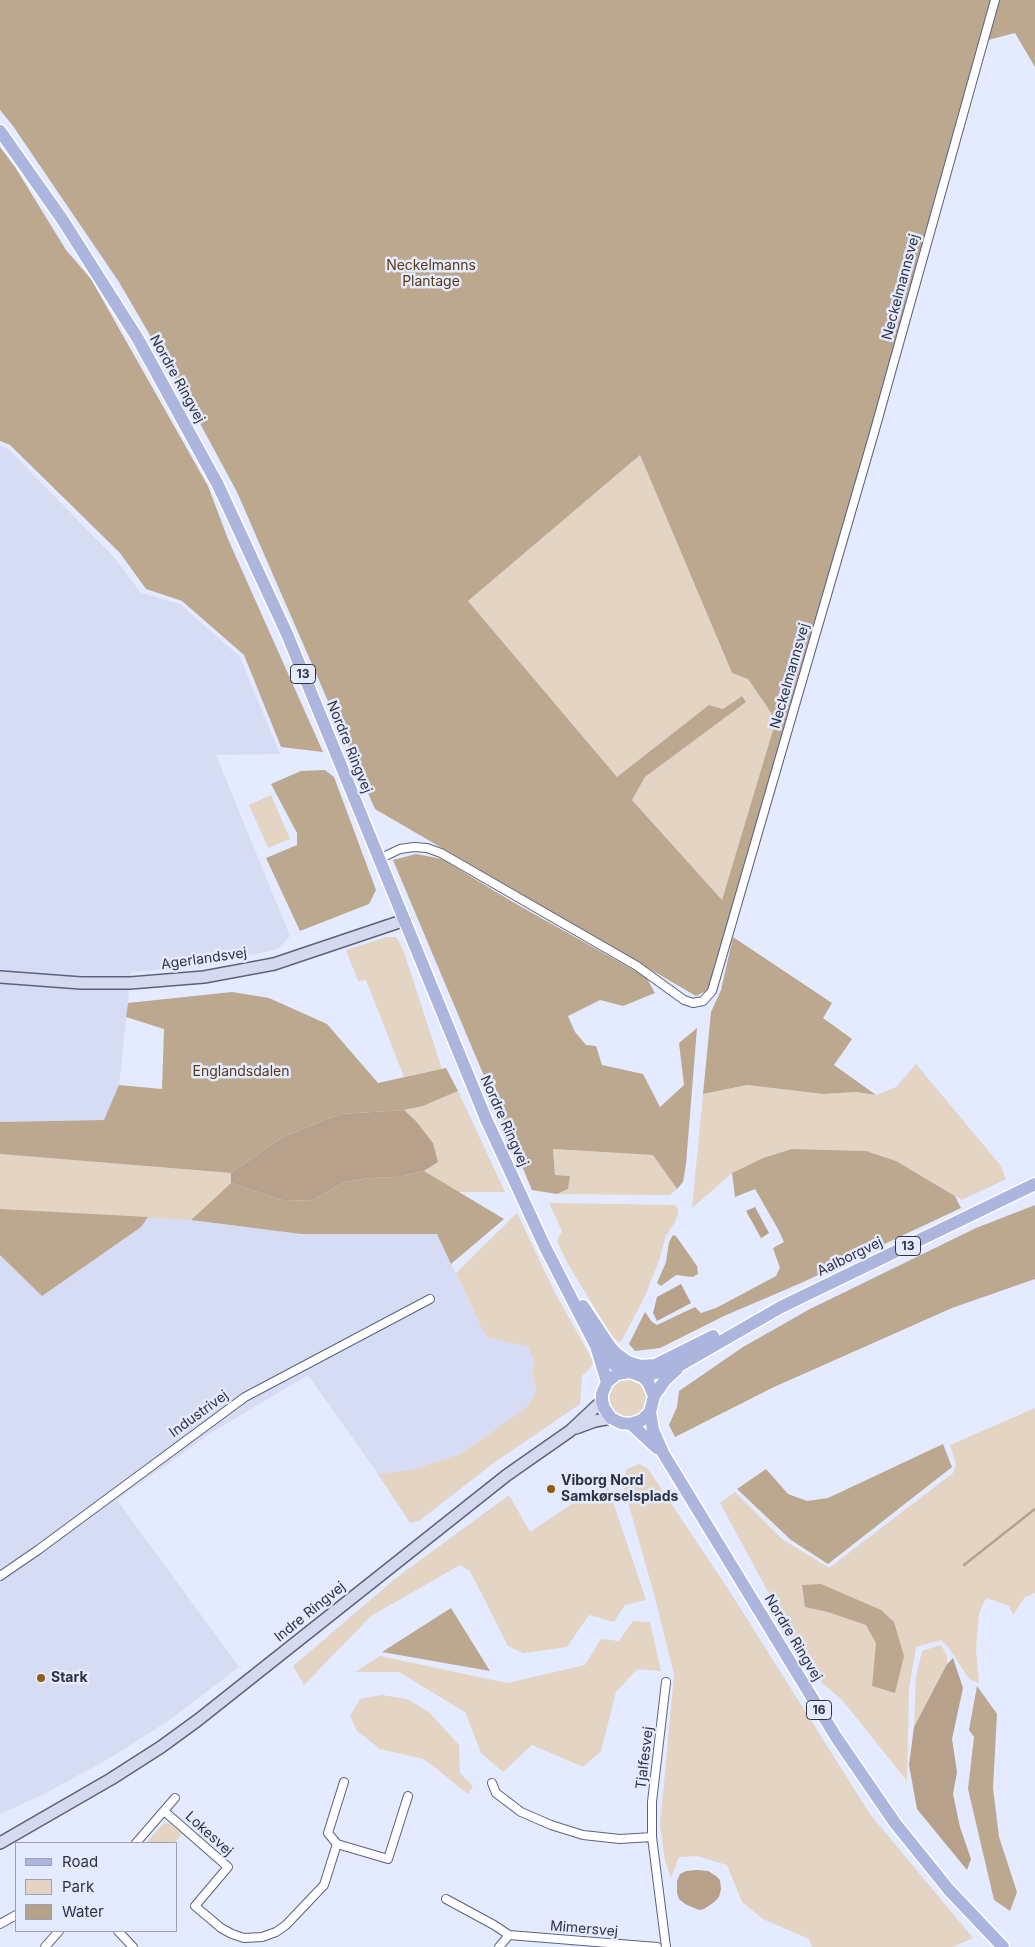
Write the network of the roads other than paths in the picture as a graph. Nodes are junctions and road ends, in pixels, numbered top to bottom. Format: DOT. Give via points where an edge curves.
graph roads {
  1 [pos="995,0"];
  2 [pos="0,131"];
  3 [pos="379,859"];
  4 [pos="405,920"];
  5 [pos="0,977"];
  6 [pos="1035,1184"];
  7 [pos="545,1247"];
  8 [pos="430,1299"];
  9 [pos="781,1307"];
  10 [pos="596,1346"];
  11 [pos="682,1364"];
  12 [pos="623,1372"];
  13 [pos="643,1377"];
  14 [pos="607,1382"];
  15 [pos="654,1396"];
  16 [pos="602,1401"];
  17 [pos="650,1412"];
  18 [pos="611,1418"];
  19 [pos="631,1424"];
  20 [pos="570,1431"];
  21 [pos="663,1453"];
  22 [pos="0,1576"];
  23 [pos="666,1682"];
  24 [pos="344,1782"];
  25 [pos="492,1783"];
  26 [pos="408,1796"];
  27 [pos="176,1798"];
  28 [pos="62,1807"];
  29 [pos="164,1811"];
  30 [pos="0,1833"];
  31 [pos="652,1837"];
  32 [pos="137,1842"];
  33 [pos="0,1843"];
  34 [pos="337,1844"];
  35 [pos="446,1899"];
  36 [pos="15,1916"];
  37 [pos="0,1924"];
  38 [pos="58,1932"];
  39 [pos="119,1932"];
  40 [pos="509,1935"];
  41 [pos="45,1947"];
  42 [pos="133,1947"];
  43 [pos="499,1947"];
  44 [pos="657,1947"];
  45 [pos="666,1947"];
  46 [pos="1004,1947"];
  1 -- 3 [label="street, Neckelmannsvej" via="712,992 703,1002 684,1000 637,966 441,853 414,847 400,849"];
  2 -- 3 [label="main road, Nordre Ringvej / 13" via="62,219 134,332 218,485 286,634"];
  3 -- 4 [label="main road, Nordre Ringvej / 13"];
  4 -- 5 [label="street, Agerlandsvej" via="274,964 204,977 130,983"];
  4 -- 7 [label="main road, Nordre Ringvej / 13" via="486,1119"];
  6 -- 9 [label="main road, Aalborgvej / 13"];
  7 -- 9 [label="main road, 13" via="611,1348 628,1362 641,1366 655,1365"];
  7 -- 10 [label="main road, Nordre Ringvej / 13"];
  8 -- 22 [label="street, Industrivej" via="244,1397"];
  9 -- 11 [label="main road, Aalborgvej / 13"];
  10 -- 12 [label="main road, Nordre Ringvej"];
  10 -- 14 [label="main road, Nordre Ringvej / 13"];
  11 -- 13 [label="main road, Aalborgvej"];
  11 -- 15 [label="main road, Aalborgvej / 13"];
  12 -- 13 [label="main road"];
  12 -- 14 [label="main road"];
  13 -- 15 [label="main road"];
  14 -- 16 [label="main road"];
  15 -- 17 [label="main road, 13"];
  16 -- 18 [label="main road"];
  16 -- 20 [label="street, Indre Ringvej"];
  17 -- 19 [label="main road"];
  17 -- 21 [label="main road, Nordre Ringvej / 16" via="653,1430"];
  18 -- 19 [label="main road"];
  18 -- 20 [label="street, Indre Ringvej"];
  19 -- 21 [label="main road, Nordre Ringvej / 16"];
  20 -- 28 [label="street, Indre Ringvej" via="476,1499 191,1726 120,1774"];
  21 -- 46 [label="main road, Nordre Ringvej / 16" via="841,1745 949,1890"];
  23 -- 31 [label="street, Tjalfesvej" via="652,1802"];
  24 -- 34 [label="street" via="328,1833"];
  25 -- 31 [label="street" via="496,1792 521,1812 551,1825 583,1835 620,1839"];
  26 -- 34 [label="street" via="388,1859"];
  27 -- 29 [label="street"];
  28 -- 30 [label="street, Indre Ringvej"];
  28 -- 33 [label="street, Indre Ringvej"];
  29 -- 32 [label="street"];
  29 -- 34 [label="street, Lokesvej" via="228,1867 195,1906 221,1928 244,1938 262,1937 286,1925 324,1885"];
  31 -- 45 [label="street, Tjalfesvej"];
  35 -- 40 [label="street, Mimersvej"];
  36 -- 37 [label="street"];
  38 -- 41 [label="street"];
  39 -- 42 [label="street"];
  40 -- 43 [label="street"];
  40 -- 44 [label="street, Mimersvej"];
}
